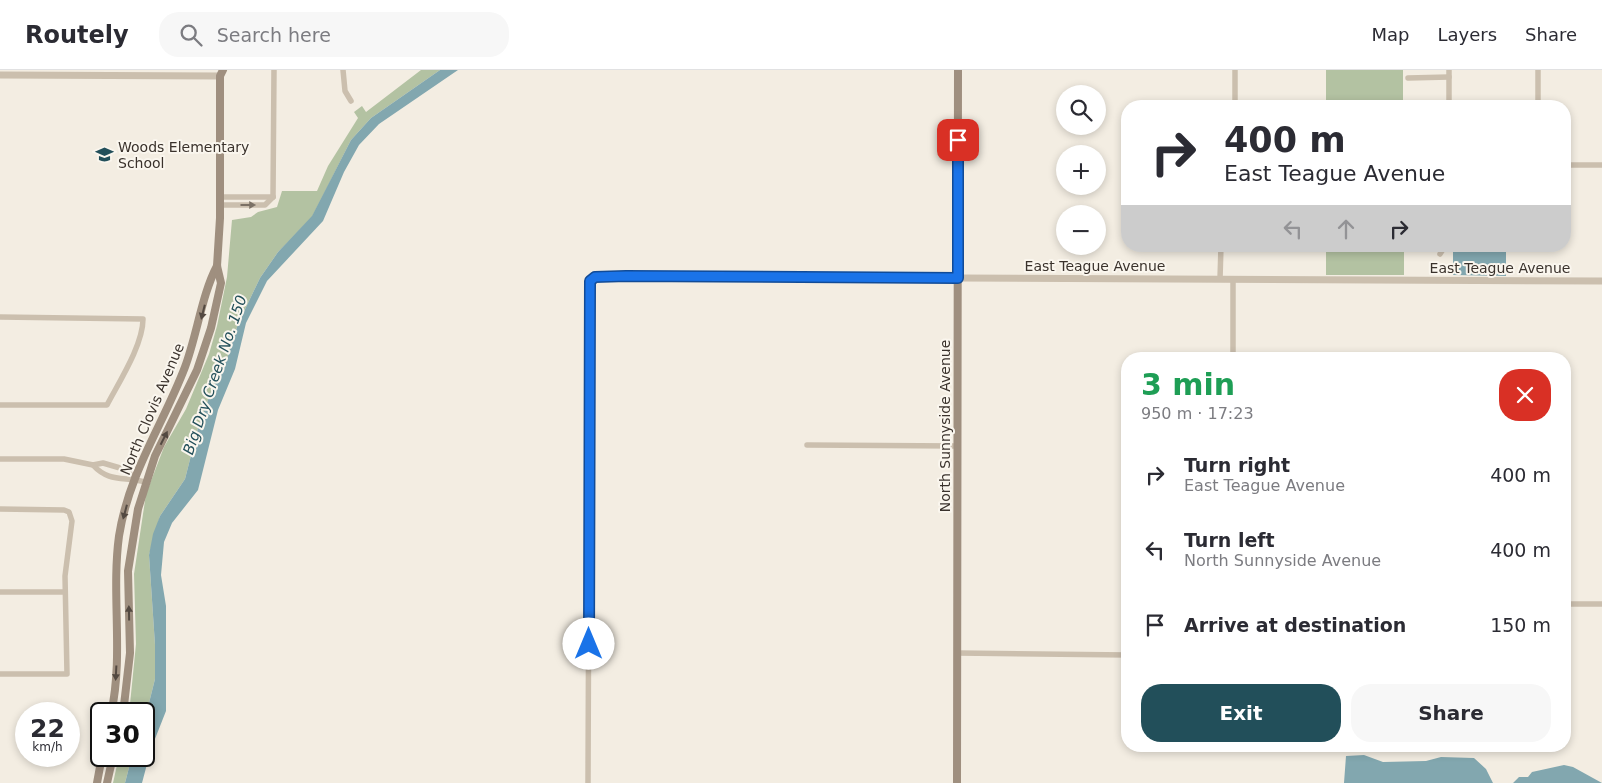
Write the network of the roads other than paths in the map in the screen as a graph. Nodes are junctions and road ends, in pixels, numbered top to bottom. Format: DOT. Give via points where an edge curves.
graph roads {
  1 [pos="274,70"];
  2 [pos="343,70"];
  3 [pos="958,70"];
  4 [pos="1235,70"];
  5 [pos="1449,70"];
  6 [pos="1538,70"];
  7 [pos="220,72"];
  8 [pos="0,75"];
  9 [pos="1408,78"];
  10 [pos="1449,78"];
  11 [pos="1235,100"];
  12 [pos="1449,100"];
  13 [pos="1538,100"];
  14 [pos="351,101"];
  15 [pos="1571,165"];
  16 [pos="1602,165"];
  17 [pos="220,201"];
  18 [pos="1220,252"];
  19 [pos="217,266"];
  20 [pos="958,278"];
  21 [pos="1220,279"];
  22 [pos="1233,279"];
  23 [pos="1602,281"];
  24 [pos="0,318"];
  25 [pos="1233,352"];
  26 [pos="0,405"];
  27 [pos="807,445"];
  28 [pos="957,446"];
  29 [pos="0,459"];
  30 [pos="93,464"];
  31 [pos="134,479"];
  32 [pos="145,482"];
  33 [pos="0,509"];
  34 [pos="0,592"];
  35 [pos="65,592"];
  36 [pos="1571,604"];
  37 [pos="1602,604"];
  38 [pos="957,654"];
  39 [pos="1121,655"];
  40 [pos="0,674"];
  41 [pos="113,702"];
  42 [pos="124,702"];
  43 [pos="100,767"];
  44 [pos="111,767"];
  45 [pos="97,783"];
  46 [pos="107,783"];
  47 [pos="588,783"];
  48 [pos="957,783"];
  1 -- 17 [label="street" via="273,197 265,205"];
  2 -- 14 [label="street" via="343,83"];
  3 -- 20 [label="main road, North Sunnyside Avenue"];
  4 -- 11 [label="street"];
  5 -- 10 [label="street"];
  6 -- 13 [label="street"];
  7 -- 8 [label="street"];
  7 -- 17 [label="main road, North Clovis Avenue"];
  9 -- 10 [label="street"];
  10 -- 12 [label="street"];
  15 -- 16 [label="street"];
  17 -- 19 [label="main road, North Clovis Avenue"];
  18 -- 21 [label="street"];
  19 -- 31 [label="main road, North Clovis Avenue, one-way" via="208,282 198,329 183,373"];
  32 -- 19 [label="main road, North Clovis Avenue, one-way" via="205,349 220,283"];
  20 -- 21 [label="street, East Teague Avenue"];
  20 -- 28 [label="main road, North Sunnyside Avenue"];
  20 -- 47 [label="street, East Teague Avenue" via="626,276 595,277 590,281"];
  21 -- 22 [label="street, East Teague Avenue"];
  22 -- 23 [label="street, East Teague Avenue"];
  22 -- 25 [label="street"];
  24 -- 26 [label="street" via="143,319 142,331 107,405"];
  27 -- 28 [label="street"];
  28 -- 38 [label="main road, North Sunnyside Avenue"];
  29 -- 30 [label="street" via="64,459"];
  30 -- 31 [label="street" via="127,470"];
  30 -- 31 [label="street" via="100,472 123,481"];
  31 -- 32 [label="street"];
  31 -- 41 [label="main road, North Clovis Avenue, one-way" via="117,554 117,672"];
  42 -- 32 [label="main road, North Clovis Avenue, one-way" via="130,653 128,572"];
  33 -- 35 [label="street" via="69,512 72,521"];
  34 -- 35 [label="street"];
  35 -- 40 [label="street" via="66,674"];
  36 -- 37 [label="street"];
  38 -- 39 [label="street"];
  38 -- 48 [label="main road, North Sunnyside Avenue"];
  43 -- 45 [label="main road"];
  44 -- 46 [label="main road"];
}
